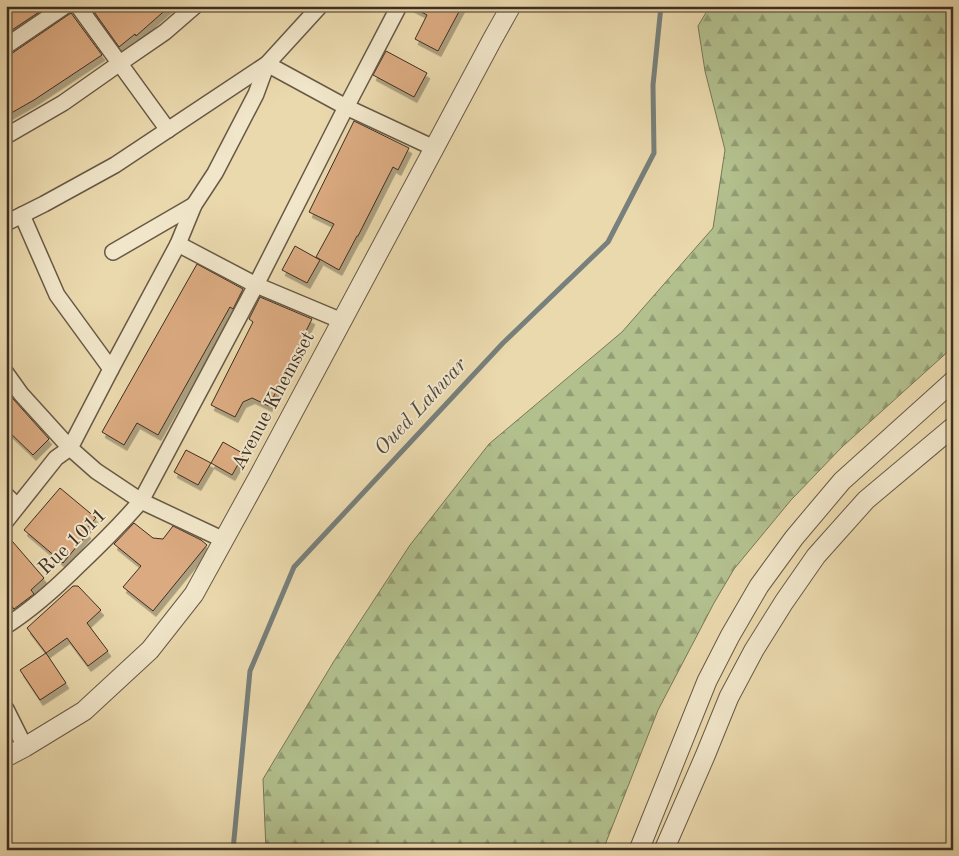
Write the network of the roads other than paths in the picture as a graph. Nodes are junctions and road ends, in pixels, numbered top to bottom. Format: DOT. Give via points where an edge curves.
graph roads {
  1 [pos="65,6"];
  2 [pos="78,6"];
  3 [pos="195,6"];
  4 [pos="320,6"];
  5 [pos="399,6"];
  6 [pos="511,6"];
  7 [pos="6,46"];
  8 [pos="120,63"];
  9 [pos="267,64"];
  10 [pos="346,107"];
  11 [pos="168,130"];
  12 [pos="6,136"];
  13 [pos="434,148"];
  14 [pos="194,205"];
  15 [pos="22,216"];
  16 [pos="6,222"];
  17 [pos="178,244"];
  18 [pos="112,252"];
  19 [pos="256,285"];
  20 [pos="342,321"];
  21 [pos="110,369"];
  22 [pos="6,373"];
  23 [pos="953,381"];
  24 [pos="953,427"];
  25 [pos="70,448"];
  26 [pos="6,495"];
  27 [pos="141,501"];
  28 [pos="17,506"];
  29 [pos="6,521"];
  30 [pos="224,540"];
  31 [pos="6,626"];
  32 [pos="6,709"];
  33 [pos="25,747"];
  34 [pos="6,757"];
  35 [pos="639,850"];
  36 [pos="664,850"];
  1 -- 7 [label="street"];
  2 -- 8 [label="street"];
  3 -- 8 [label="street" via="165,32"];
  4 -- 9 [label="street"];
  5 -- 10 [label="street, Rue 1011"];
  6 -- 13 [label="street, Avenue Khemsset"];
  8 -- 11 [label="street"];
  8 -- 12 [label="street" via="63,104"];
  9 -- 10 [label="street"];
  9 -- 11 [label="street"];
  9 -- 14 [label="street" via="256,94 215,173"];
  10 -- 13 [label="street"];
  10 -- 19 [label="street, Rue 1011"];
  11 -- 15 [label="street" via="115,165"];
  13 -- 20 [label="street, Avenue Khemsset"];
  14 -- 17 [label="street"];
  14 -- 18 [label="street"];
  15 -- 16 [label="street"];
  15 -- 21 [label="street" via="57,295"];
  17 -- 19 [label="street"];
  17 -- 21 [label="street"];
  19 -- 20 [label="street"];
  19 -- 27 [label="street, Rue 1011"];
  20 -- 30 [label="street, Avenue Khemsset"];
  21 -- 25 [label="street"];
  22 -- 25 [label="street"];
  23 -- 35 [label="street" via="842,481 759,586 707,681"];
  24 -- 36 [label="street" via="866,500 816,556 784,602 729,697"];
  25 -- 27 [label="street" via="96,471"];
  25 -- 28 [label="street" via="56,458"];
  26 -- 28 [label="street"];
  27 -- 30 [label="street"];
  27 -- 31 [label="street, Rue 1011" via="62,582"];
  28 -- 29 [label="street"];
  30 -- 33 [label="street, Avenue Khemsset" via="194,594 150,650 84,711"];
  32 -- 33 [label="street"];
  33 -- 34 [label="street, Avenue Khemsset"];
}
